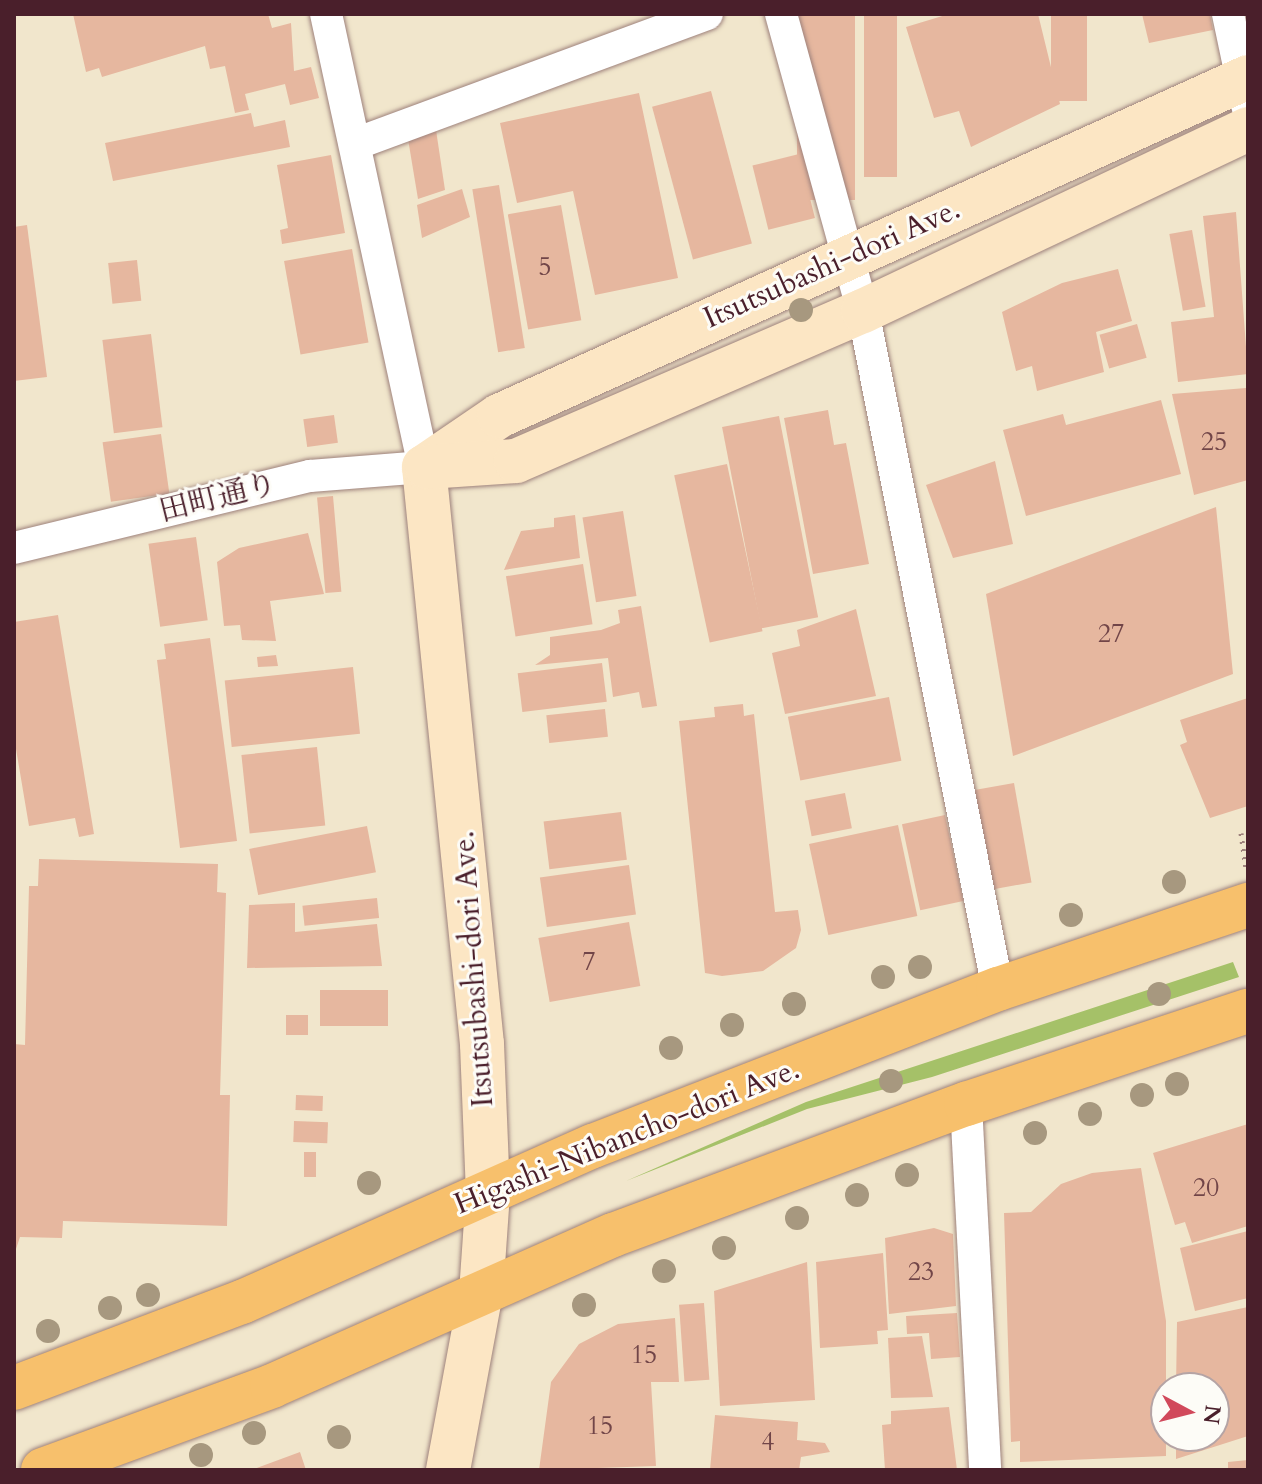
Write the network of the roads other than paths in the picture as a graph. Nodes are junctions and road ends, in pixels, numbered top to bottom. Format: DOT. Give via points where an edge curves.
graph roads {
  1 [pos="326,14"];
  2 [pos="707,14"];
  3 [pos="781,14"];
  4 [pos="1228,14"];
  5 [pos="1246,88"];
  6 [pos="1248,129"];
  7 [pos="358,143"];
  8 [pos="848,255"];
  9 [pos="863,311"];
  10 [pos="424,467"];
  11 [pos="14,548"];
  12 [pos="1247,887"];
  13 [pos="998,989"];
  14 [pos="1248,1011"];
  15 [pos="966,1104"];
  16 [pos="488,1193"];
  17 [pos="481,1292"];
  18 [pos="14,1388"];
  19 [pos="43,1470"];
  20 [pos="448,1470"];
  21 [pos="985,1470"];
  1 -- 7 [label="street"];
  2 -- 7 [label="street"];
  3 -- 8 [label="street"];
  4 -- 5 [label="street"];
  5 -- 8 [label="street, Itsutsubashi-dori Ave."];
  6 -- 9 [label="street, Itsutsubashi-dori Ave."];
  7 -- 10 [label="street"];
  8 -- 9 [label="street"];
  8 -- 10 [label="street, Itsutsubashi-dori Ave." via="499,416"];
  9 -- 10 [label="street, Itsutsubashi-dori Ave." via="516,461"];
  9 -- 13 [label="street"];
  10 -- 11 [label="street, 田町通り" via="310,476"];
  10 -- 16 [label="street, Itsutsubashi-dori Ave." via="481,1028"];
  12 -- 13 [label="highway, Higashi-Nibancho-dori Ave."];
  13 -- 16 [label="highway, Higashi-Nibancho-dori Ave."];
  14 -- 15 [label="highway"];
  15 -- 17 [label="highway" via="613,1235"];
  15 -- 21 [label="street"];
  16 -- 17 [label="street, Itsutsubashi-dori Ave."];
  16 -- 18 [label="highway, Higashi-Nibancho-dori Ave." via="242,1302"];
  17 -- 19 [label="highway" via="272,1386"];
  17 -- 20 [label="street, Itsutsubashi-dori Ave."];
}
